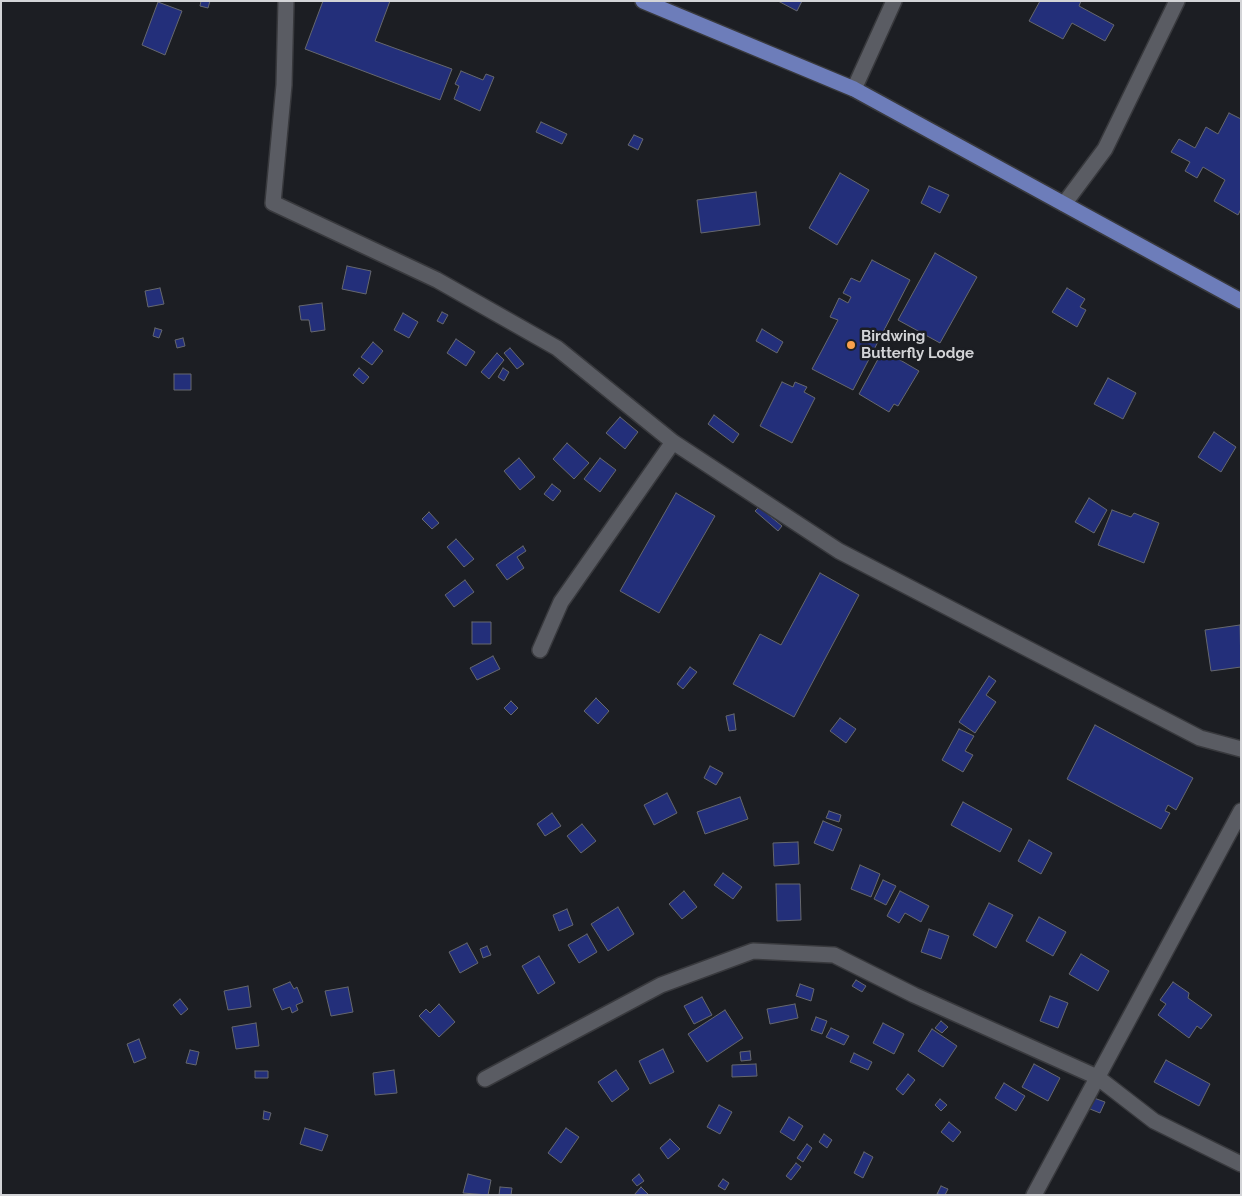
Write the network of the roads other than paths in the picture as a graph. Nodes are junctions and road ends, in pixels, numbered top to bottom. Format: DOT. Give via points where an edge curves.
graph roads {
  1 [pos="286,1"];
  2 [pos="643,1"];
  3 [pos="894,1"];
  4 [pos="1177,1"];
  5 [pos="854,89"];
  6 [pos="1064,204"];
  7 [pos="1241,300"];
  8 [pos="673,442"];
  9 [pos="540,650"];
  10 [pos="1241,749"];
  11 [pos="1241,811"];
  12 [pos="1097,1077"];
  13 [pos="485,1079"];
  14 [pos="1241,1164"];
  15 [pos="1034,1195"];
  1 -- 8 [label="street" via="284,85 273,203 437,280 557,348"];
  2 -- 5 [label="main road"];
  3 -- 5 [label="street"];
  4 -- 6 [label="street" via="1105,149"];
  5 -- 6 [label="main road"];
  6 -- 7 [label="main road"];
  8 -- 9 [label="street" via="560,602"];
  8 -- 10 [label="street" via="839,551 1200,738"];
  11 -- 12 [label="street"];
  12 -- 13 [label="street" via="914,995 834,955 753,951 661,985"];
  12 -- 14 [label="street" via="1154,1121"];
  12 -- 15 [label="street"];
}
